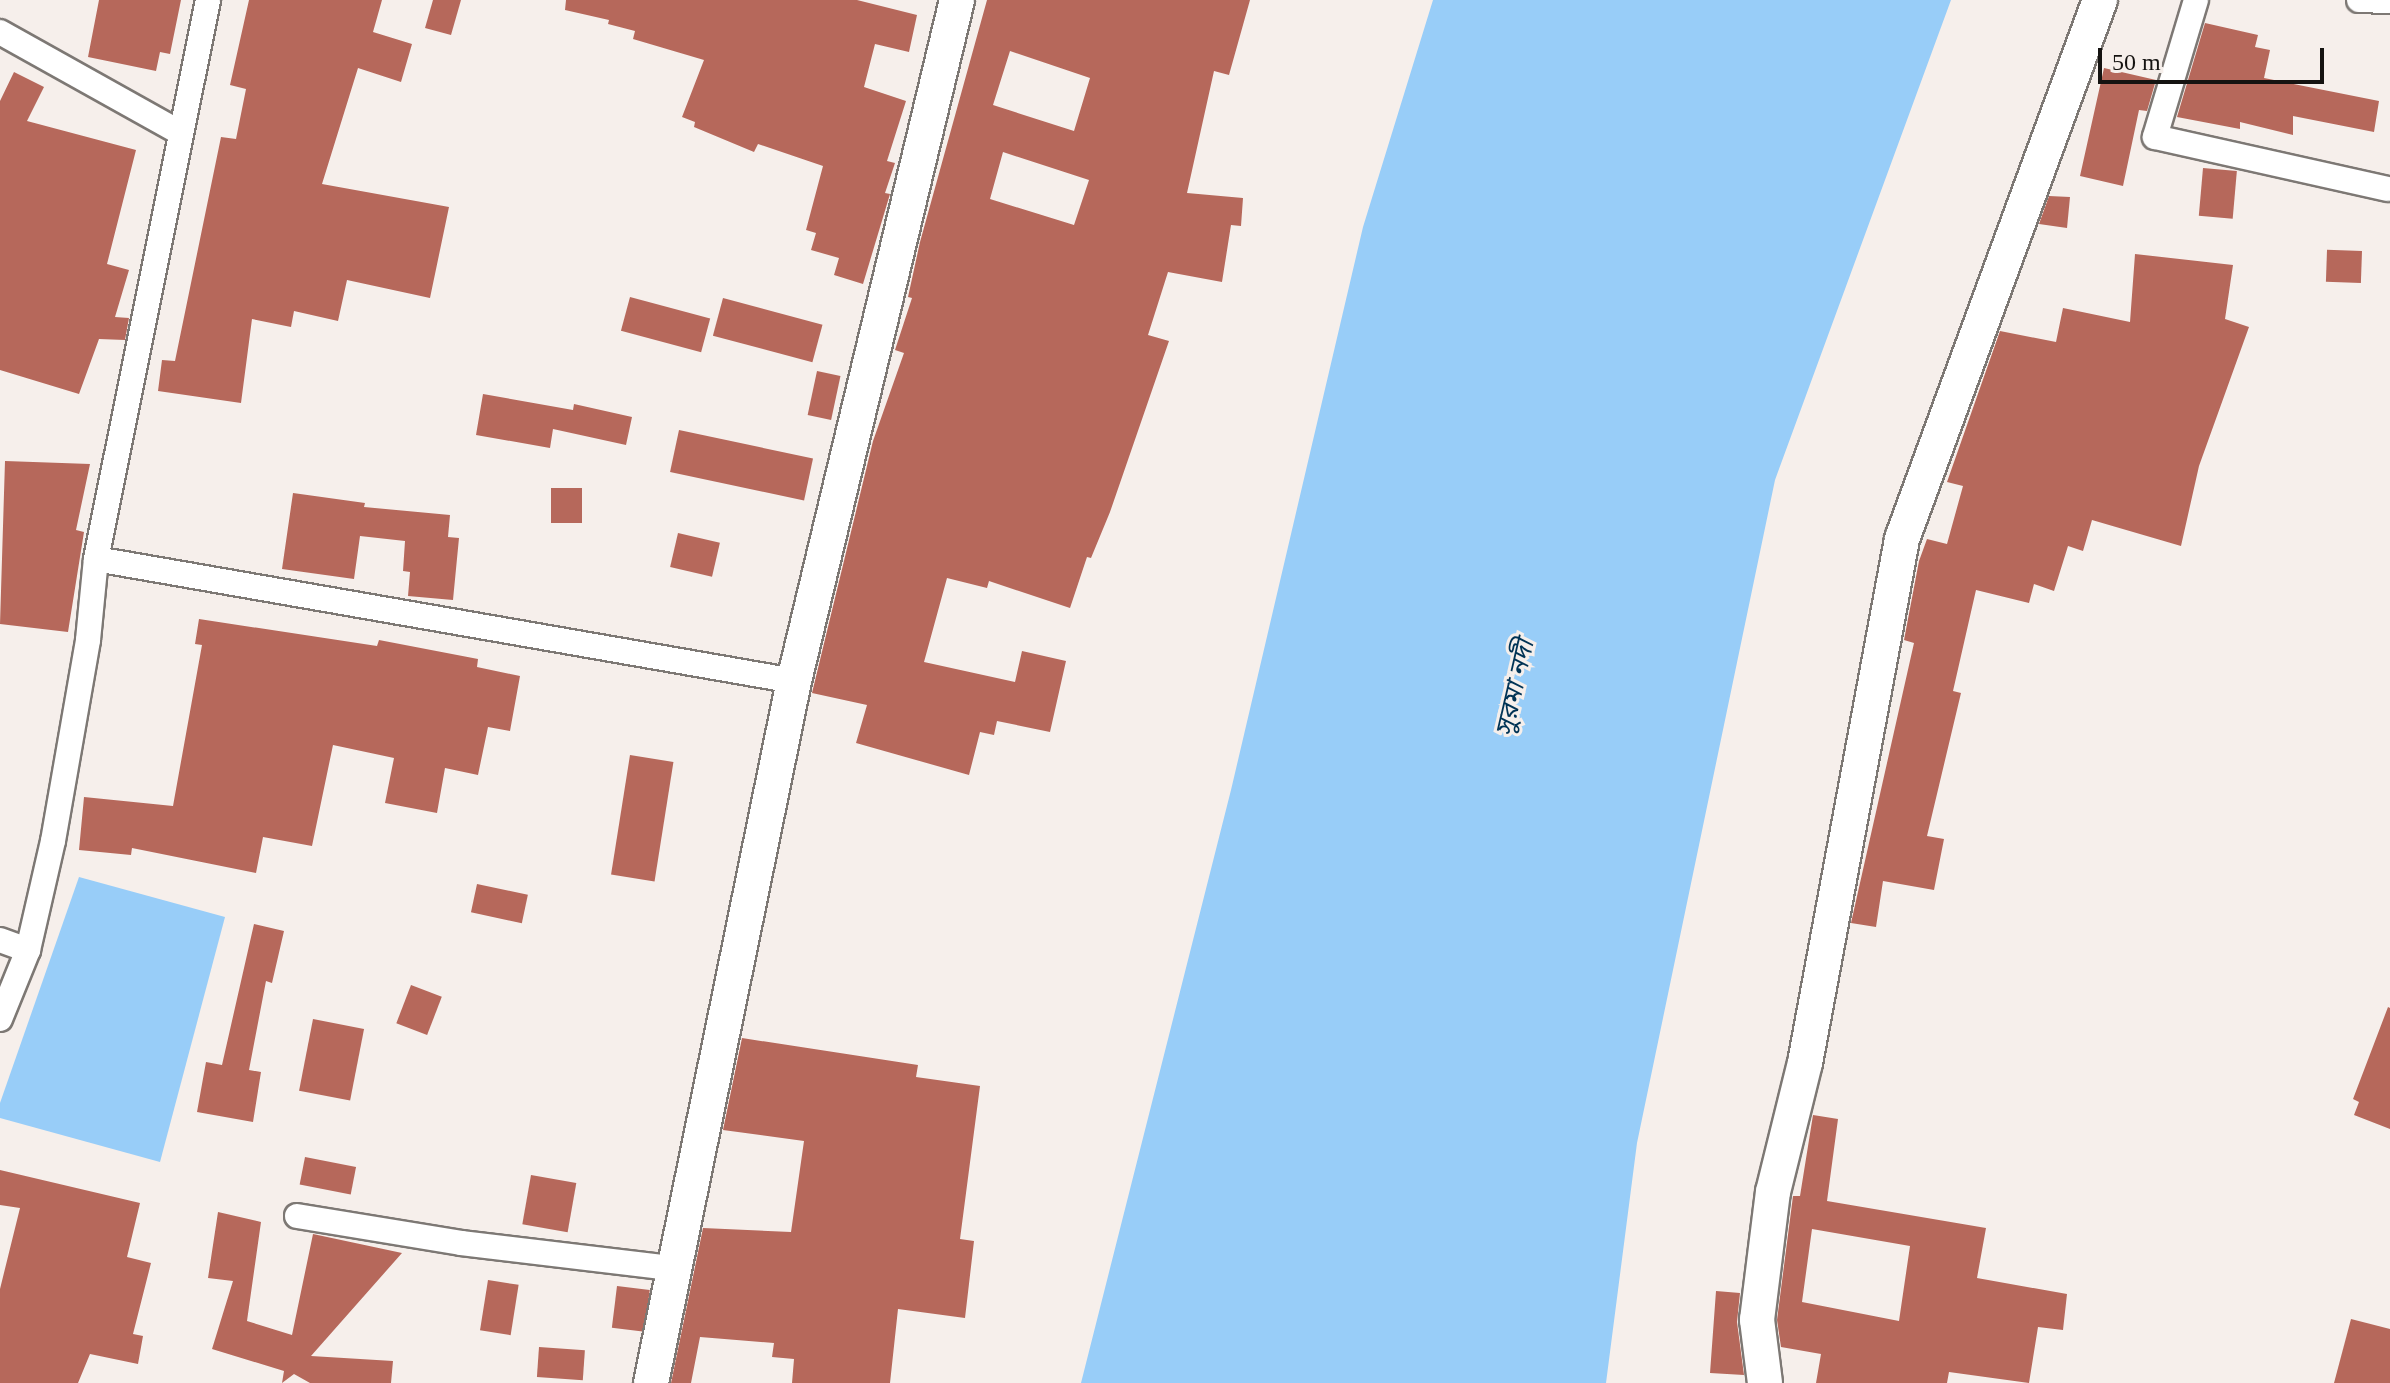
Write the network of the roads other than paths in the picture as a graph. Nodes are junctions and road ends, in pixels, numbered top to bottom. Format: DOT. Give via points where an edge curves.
graph roads {
  1 [pos="208,0"];
  2 [pos="957,0"];
  3 [pos="2100,0"];
  4 [pos="2196,0"];
  5 [pos="2359,0"];
  6 [pos="2390,1"];
  7 [pos="0,32"];
  8 [pos="179,132"];
  9 [pos="2387,189"];
  10 [pos="96,559"];
  11 [pos="794,681"];
  12 [pos="0,940"];
  13 [pos="28,950"];
  14 [pos="0,1019"];
  15 [pos="297,1216"];
  16 [pos="671,1268"];
  17 [pos="651,1383"];
  18 [pos="1765,1383"];
  1 -- 8 [label="street"];
  2 -- 11 [label="street"];
  3 -- 18 [label="street" via="1902,539 1805,1063 1773,1192 1757,1320"];
  4 -- 9 [label="street" via="2155,137"];
  5 -- 6 [label="street"];
  7 -- 8 [label="street"];
  8 -- 10 [label="street"];
  10 -- 11 [label="street"];
  10 -- 13 [label="street" via="72,737"];
  11 -- 16 [label="street"];
  12 -- 13 [label="street"];
  13 -- 14 [label="street"];
  15 -- 16 [label="street" via="461,1243"];
  16 -- 17 [label="street"];
}
